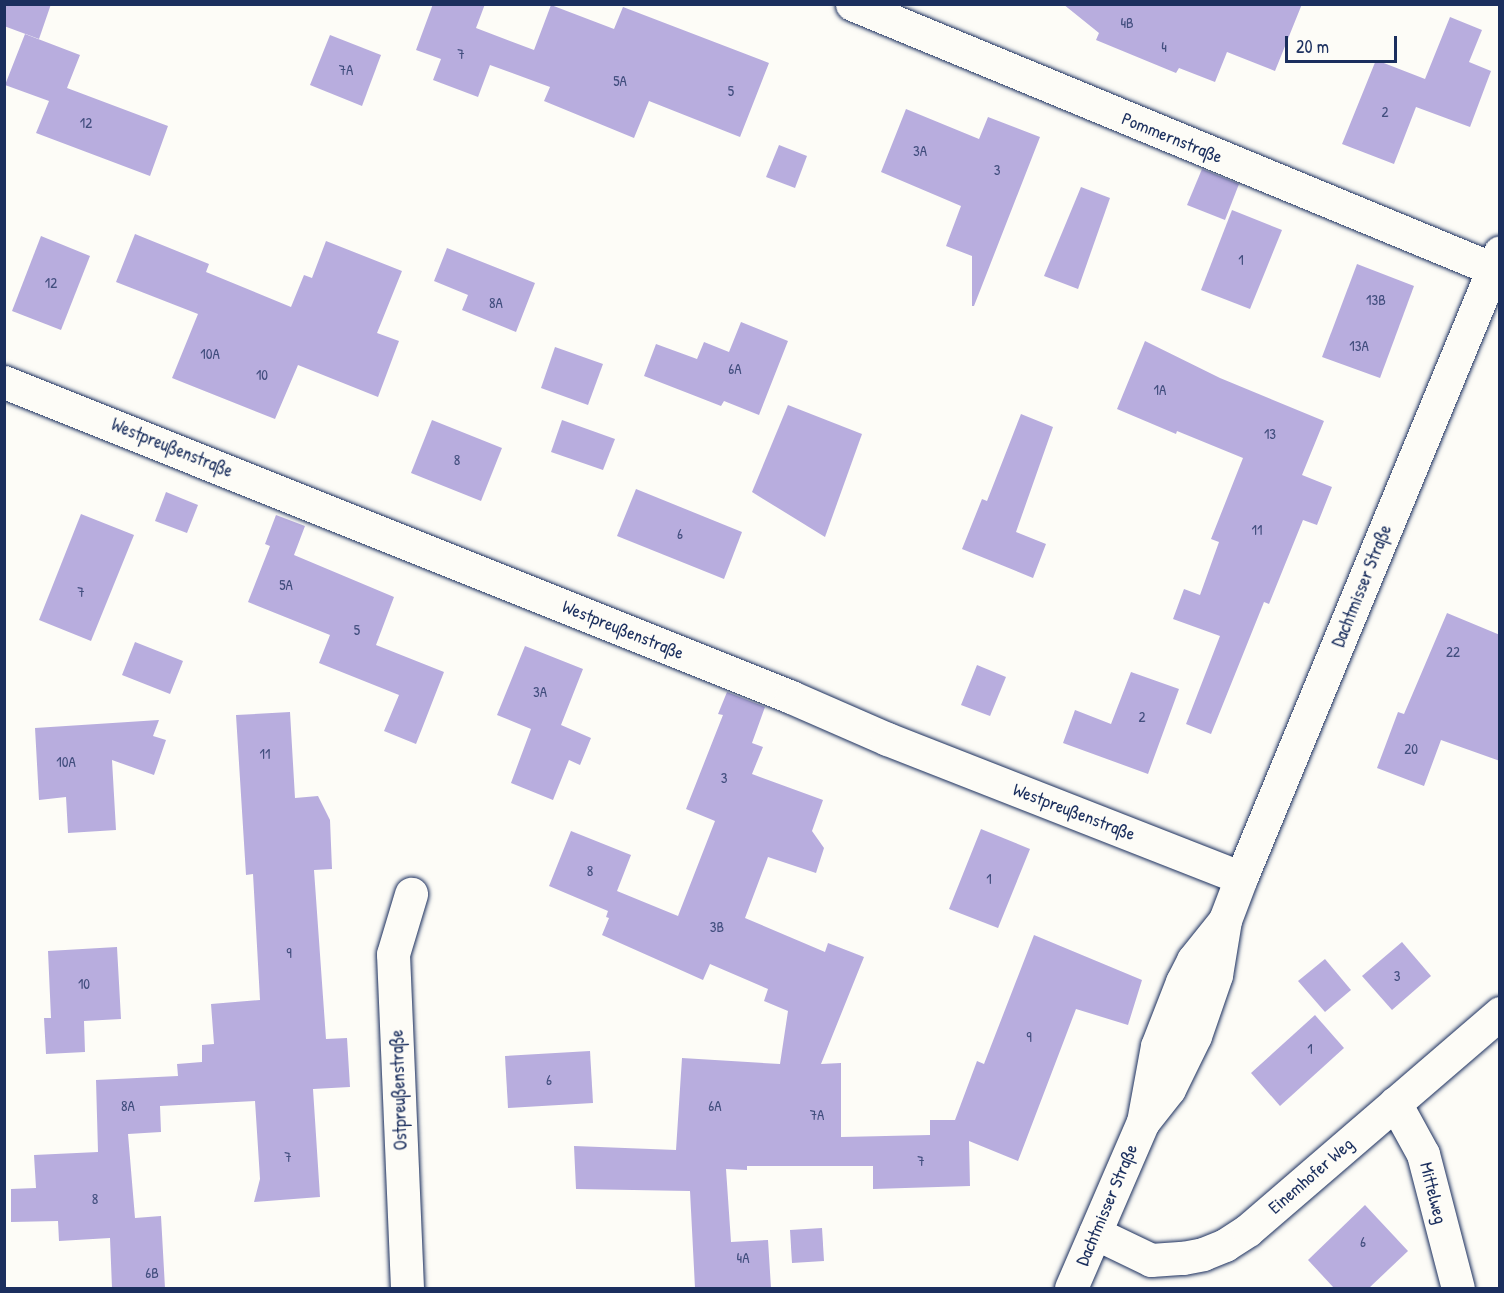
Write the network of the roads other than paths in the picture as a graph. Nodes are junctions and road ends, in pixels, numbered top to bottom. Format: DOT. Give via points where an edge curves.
graph roads {
  1 [pos="852,4"];
  2 [pos="1496,261"];
  3 [pos="4,382"];
  4 [pos="1241,878"];
  5 [pos="411,894"];
  6 [pos="1500,1013"];
  7 [pos="1395,1103"];
  8 [pos="1095,1233"];
  9 [pos="407,1288"];
  10 [pos="1071,1288"];
  11 [pos="1458,1288"];
  1 -- 2 [label="street, Pommernstraße"];
  2 -- 4 [label="street, Dachtmisser Straße"];
  3 -- 4 [label="street, Westpreußenstraße"];
  4 -- 8 [label="street, Dachtmisser Straße" via="1225,920 1220,960 1195,1036 1169,1089 1143,1122"];
  5 -- 9 [label="street, Ostpreußenstraße" via="393,954"];
  6 -- 7 [label="street, Einemhofer Weg"];
  7 -- 8 [label="street, Einemhofer Weg" via="1248,1230 1210,1251 1151,1260"];
  7 -- 11 [label="street, Mittelweg" via="1423,1154"];
  8 -- 10 [label="street, Dachtmisser Straße"];
}
